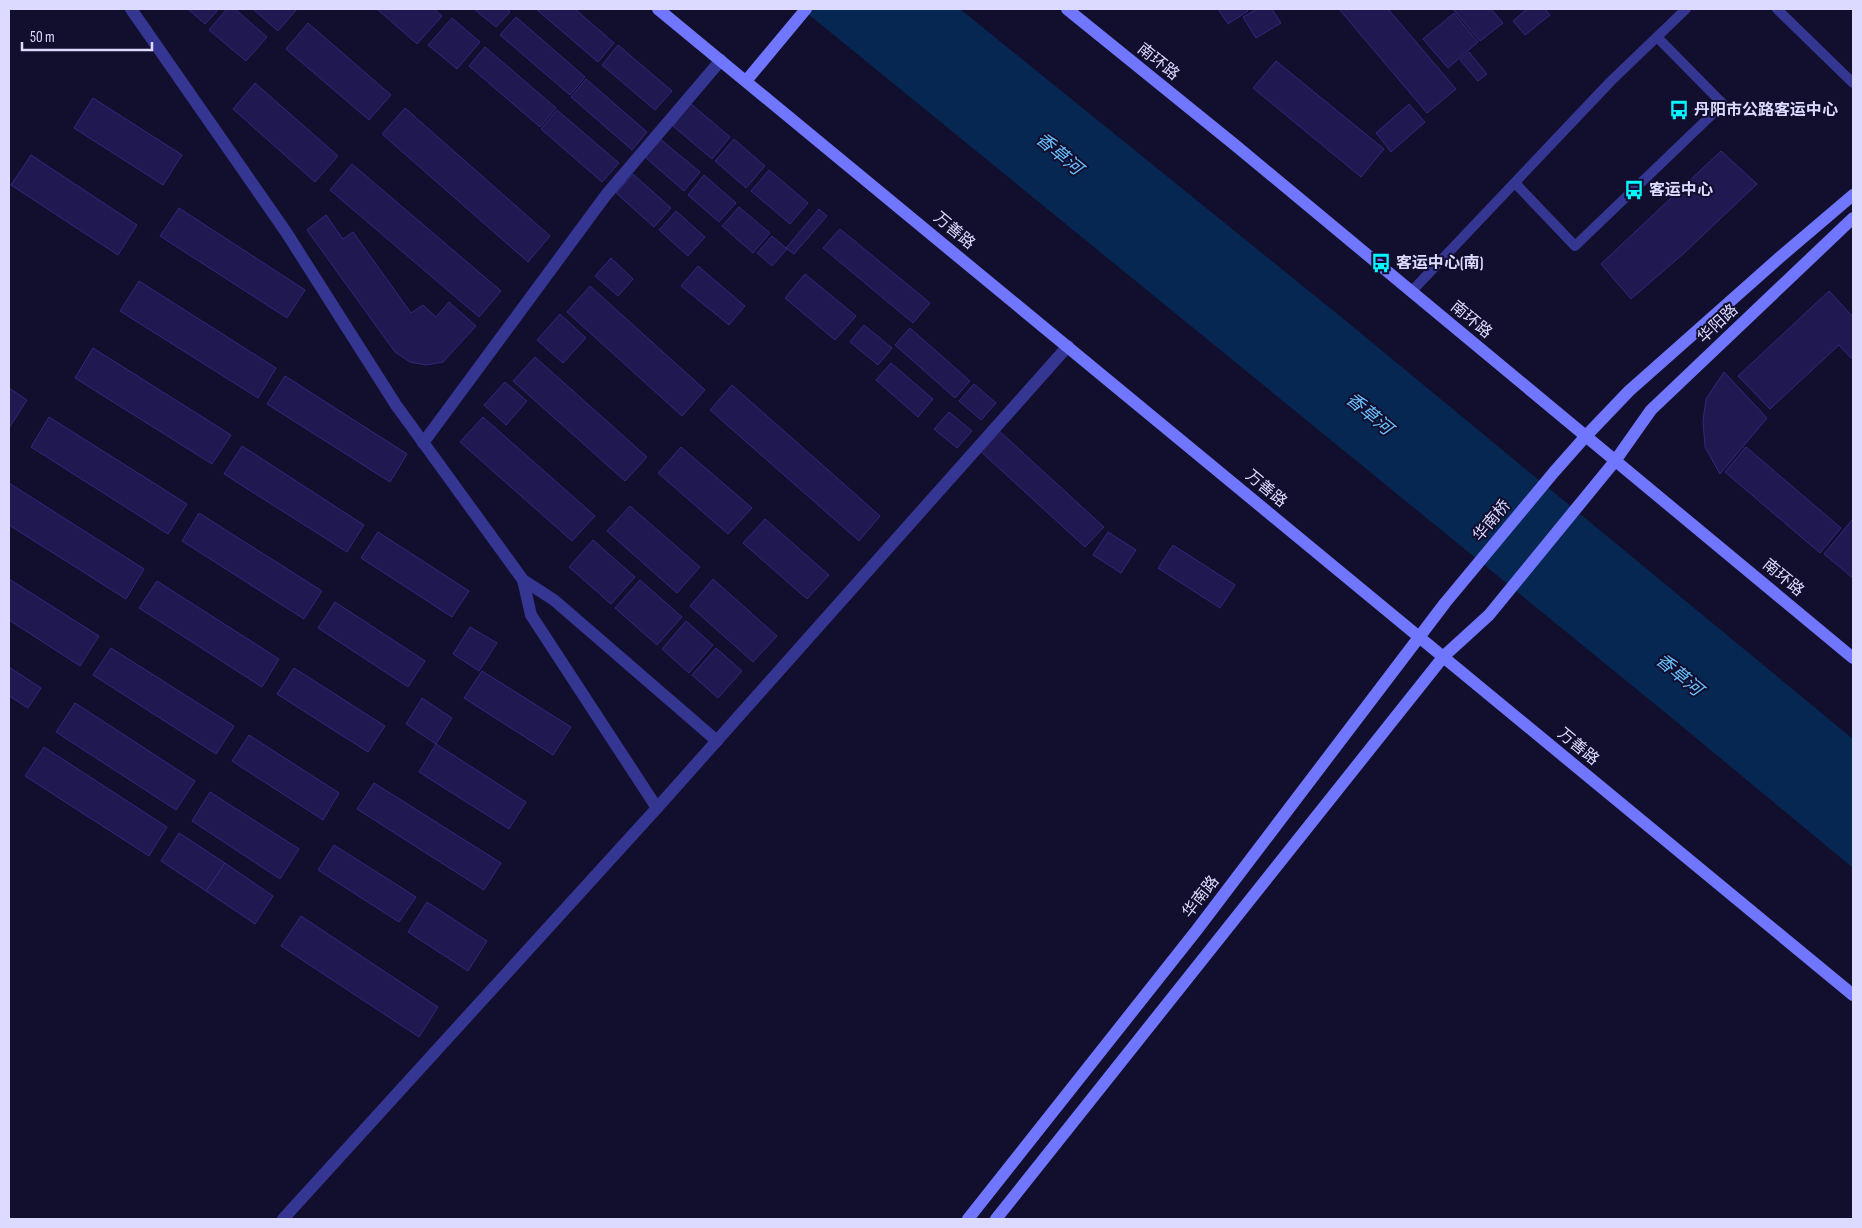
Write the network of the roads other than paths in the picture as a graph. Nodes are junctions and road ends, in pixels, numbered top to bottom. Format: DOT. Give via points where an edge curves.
graph roads {
  1 [pos="130,9"];
  2 [pos="658,9"];
  3 [pos="806,9"];
  4 [pos="1067,9"];
  5 [pos="1686,9"];
  6 [pos="1777,9"];
  7 [pos="1657,37"];
  8 [pos="721,60"];
  9 [pos="746,81"];
  10 [pos="1853,82"];
  11 [pos="1515,183"];
  12 [pos="1853,195"];
  13 [pos="1853,218"];
  14 [pos="1411,292"];
  15 [pos="1068,346"];
  16 [pos="1585,437"];
  17 [pos="423,443"];
  18 [pos="1615,461"];
  19 [pos="523,580"];
  20 [pos="1455,590"];
  21 [pos="1420,637"];
  22 [pos="1444,656"];
  23 [pos="1853,658"];
  24 [pos="717,741"];
  25 [pos="657,808"];
  26 [pos="1853,995"];
  27 [pos="283,1219"];
  28 [pos="968,1219"];
  29 [pos="996,1219"];
  1 -- 17 [label="street" via="286,232"];
  2 -- 8 [label="main road, 万善路"];
  3 -- 9 [label="main road"];
  4 -- 14 [label="main road, 南环路"];
  5 -- 7 [label="lane"];
  6 -- 10 [label="lane"];
  7 -- 11 [label="lane"];
  7 -- 11 [label="lane" via="1723,104 1575,246"];
  8 -- 9 [label="main road, 万善路"];
  8 -- 17 [label="street" via="606,195"];
  9 -- 15 [label="main road, 万善路"];
  11 -- 14 [label="lane"];
  12 -- 16 [label="main road" via="1629,391"];
  13 -- 18 [label="main road, 华阳路" via="1651,410"];
  14 -- 16 [label="main road, 南环路"];
  15 -- 21 [label="main road, 万善路"];
  15 -- 24 [label="street"];
  16 -- 18 [label="main road, 南环路"];
  16 -- 20 [label="main road, 华南桥"];
  17 -- 19 [label="street"];
  18 -- 22 [label="main road" via="1489,615"];
  18 -- 23 [label="main road, 南环路"];
  19 -- 24 [label="street" via="554,600"];
  19 -- 25 [label="street" via="531,615"];
  20 -- 21 [label="main road, 华南路"];
  21 -- 22 [label="main road, 万善路"];
  21 -- 28 [label="main road, 华南路" via="1190,939"];
  22 -- 26 [label="main road, 万善路"];
  22 -- 29 [label="main road"];
  24 -- 25 [label="street"];
  25 -- 27 [label="street"];
}
